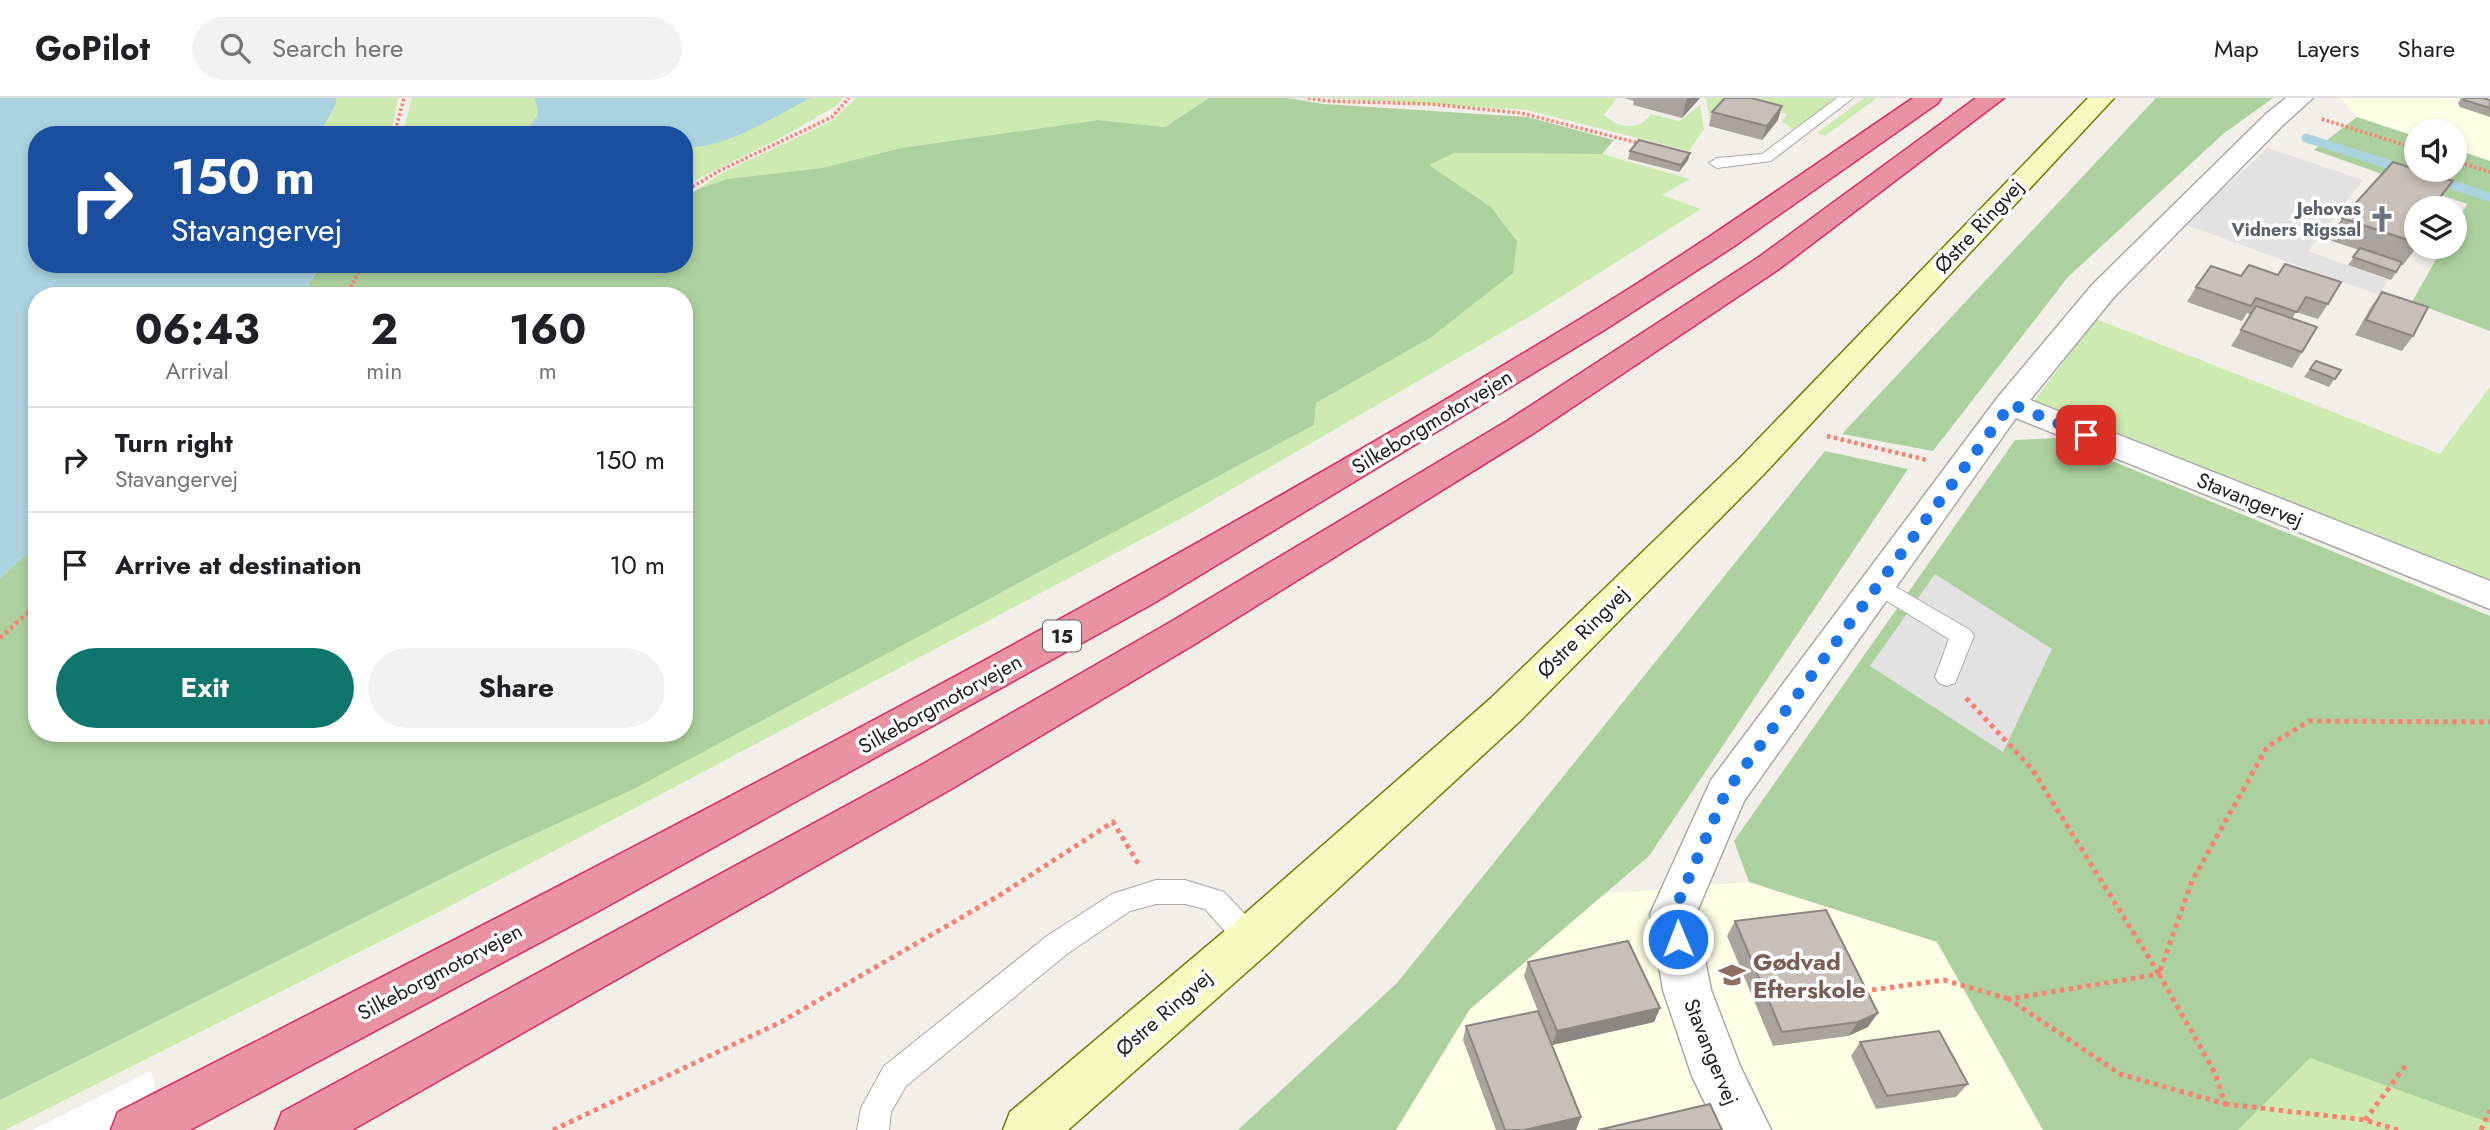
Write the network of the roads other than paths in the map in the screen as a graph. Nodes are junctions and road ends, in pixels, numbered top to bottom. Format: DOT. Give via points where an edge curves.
graph roads {
  1 [pos="1846,98"];
  2 [pos="1929,98"];
  3 [pos="1992,98"];
  4 [pos="2102,98"];
  5 [pos="2295,103"];
  6 [pos="1717,163"];
  7 [pos="2011,404"];
  8 [pos="1877,584"];
  9 [pos="2490,596"];
  10 [pos="1947,677"];
  11 [pos="1250,939"];
  12 [pos="149,1124"];
  13 [pos="300,1130"];
  14 [pos="873,1130"];
  15 [pos="1030,1130"];
  16 [pos="1745,1130"];
  1 -- 6 [label="lane" via="1766,158"];
  2 -- 12 [label="highway, Silkeborgmotorvejen / 15" via="1723,241 1595,323 1140,593 579,900"];
  3 -- 13 [label="highway" via="1769,262 1519,428 938,776"];
  4 -- 11 [label="main road, Østre Ringvej" via="1794,422 1505,710"];
  5 -- 7 [label="street, Stavangervej" via="2103,291"];
  7 -- 8 [label="street, Stavangervej"];
  7 -- 9 [label="street, Stavangervej"];
  8 -- 10 [label="lane" via="1962,636"];
  8 -- 16 [label="street, Stavangervej" via="1726,792 1673,914 1687,990 1718,1076"];
  11 -- 14 [label="lane" via="1214,900 1185,892 1156,892 1122,902 1058,945 895,1076 876,1108"];
  11 -- 15 [label="main road, Østre Ringvej"];
}
